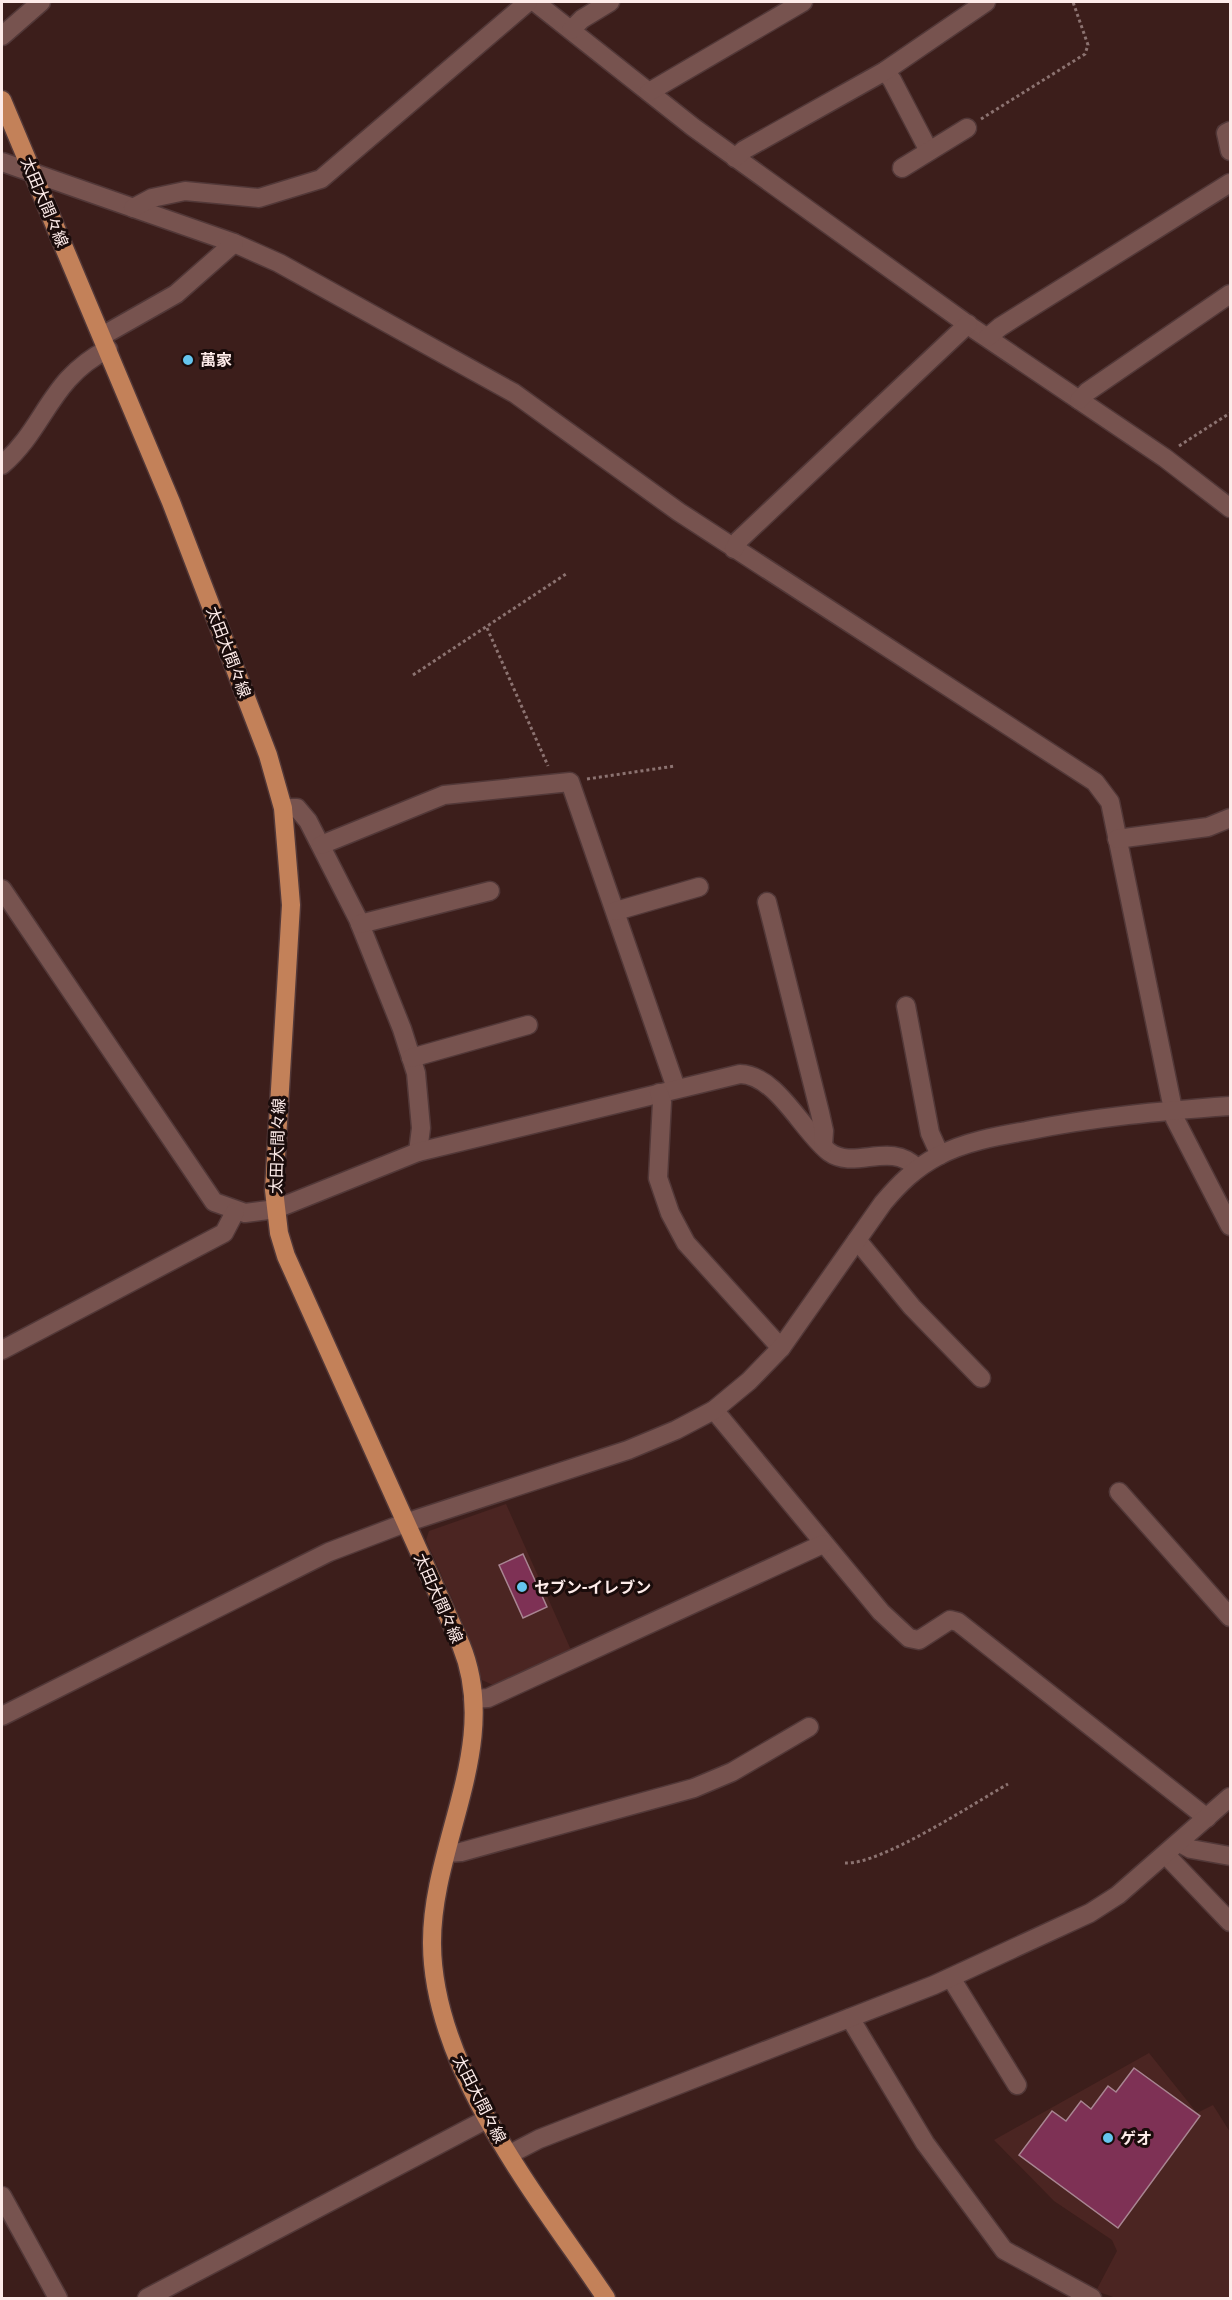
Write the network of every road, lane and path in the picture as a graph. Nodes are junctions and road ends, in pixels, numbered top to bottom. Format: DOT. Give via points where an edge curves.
graph roads {
  1 [pos="41,2"];
  2 [pos="528,2"];
  3 [pos="535,2"];
  4 [pos="610,2"];
  5 [pos="803,2"];
  6 [pos="986,2"];
  7 [pos="1073,2"];
  8 [pos="571,30"];
  9 [pos="2,36"];
  10 [pos="885,71"];
  11 [pos="649,92"];
  12 [pos="2,100"];
  13 [pos="967,128"];
  14 [pos="1228,132"];
  15 [pos="929,151"];
  16 [pos="1230,151"];
  17 [pos="735,158"];
  18 [pos="2,162"];
  19 [pos="902,168"];
  20 [pos="32,173"];
  21 [pos="1230,183"];
  22 [pos="133,208"];
  23 [pos="234,243"];
  24 [pos="1230,294"];
  25 [pos="968,324"];
  26 [pos="988,337"];
  27 [pos="105,343"];
  28 [pos="1079,400"];
  29 [pos="1230,413"];
  30 [pos="1165,458"];
  31 [pos="2,465"];
  32 [pos="1230,508"];
  33 [pos="734,549"];
  34 [pos="566,574"];
  35 [pos="487,628"];
  36 [pos="413,675"];
  37 [pos="675,766"];
  38 [pos="564,782"];
  39 [pos="283,808"];
  40 [pos="1230,818"];
  41 [pos="1117,839"];
  42 [pos="321,845"];
  43 [pos="699,887"];
  44 [pos="2,889"];
  45 [pos="490,891"];
  46 [pos="767,902"];
  47 [pos="616,911"];
  48 [pos="360,924"];
  49 [pos="906,1006"];
  50 [pos="528,1025"];
  51 [pos="411,1058"];
  52 [pos="668,1090"];
  53 [pos="1230,1106"];
  54 [pos="1173,1110"];
  55 [pos="823,1146"];
  56 [pos="417,1152"];
  57 [pos="940,1155"];
  58 [pos="917,1168"];
  59 [pos="276,1209"];
  60 [pos="235,1212"];
  61 [pos="1230,1226"];
  62 [pos="857,1240"];
  63 [pos="781,1348"];
  64 [pos="2,1350"];
  65 [pos="981,1378"];
  66 [pos="714,1410"];
  67 [pos="1119,1492"];
  68 [pos="405,1523"];
  69 [pos="823,1544"];
  70 [pos="1230,1617"];
  71 [pos="473,1699"];
  72 [pos="4,1710"];
  73 [pos="809,1728"];
  74 [pos="1008,1784"];
  75 [pos="1230,1797"];
  76 [pos="1207,1818"];
  77 [pos="1173,1849"];
  78 [pos="447,1853"];
  79 [pos="1230,1856"];
  80 [pos="846,1863"];
  81 [pos="1230,1922"];
  82 [pos="951,1978"];
  83 [pos="850,2018"];
  84 [pos="1017,2085"];
  85 [pos="488,2119"];
  86 [pos="510,2154"];
  87 [pos="2,2196"];
  88 [pos="58,2298"];
  89 [pos="147,2298"];
  90 [pos="606,2298"];
  91 [pos="1092,2298"];
  1 -- 9 [label="street"];
  2 -- 22 [label="street" via="321,179 259,198 185,191 152,198"];
  3 -- 8 [label="street"];
  4 -- 8 [label="street"];
  5 -- 11 [label="street"];
  6 -- 10 [label="street"];
  7 -- 13 [label="path" via="1088,45 1085,54"];
  8 -- 11 [label="street"];
  10 -- 15 [label="street"];
  10 -- 17 [label="street"];
  11 -- 17 [label="street"];
  12 -- 20 [label="main road, 太田大間々線"];
  13 -- 15 [label="street"];
  14 -- 16 [label="street"];
  15 -- 19 [label="street"];
  17 -- 25 [label="street"];
  18 -- 20 [label="street"];
  20 -- 22 [label="street"];
  20 -- 27 [label="main road, 太田大間々線"];
  21 -- 26 [label="street"];
  22 -- 23 [label="street"];
  23 -- 27 [label="street" via="176,294"];
  23 -- 33 [label="street" via="279,263 533,404"];
  24 -- 28 [label="street"];
  25 -- 26 [label="street"];
  25 -- 33 [label="street" via="739,540"];
  26 -- 28 [label="street"];
  27 -- 31 [label="street" via="68,377 16,453"];
  27 -- 39 [label="main road, 太田大間々線" via="268,755"];
  28 -- 30 [label="street"];
  29 -- 30 [label="path"];
  30 -- 32 [label="street"];
  33 -- 41 [label="street" via="1095,782 1110,802"];
  34 -- 35 [label="path"];
  35 -- 36 [label="path"];
  35 -- 38 [label="path"];
  37 -- 38 [label="path"];
  38 -- 42 [label="street" via="444,795"];
  38 -- 47 [label="street"];
  39 -- 42 [label="street" via="302,812"];
  39 -- 59 [label="main road, 太田大間々線" via="291,904"];
  40 -- 41 [label="street" via="1208,827"];
  41 -- 54 [label="street"];
  42 -- 48 [label="street"];
  43 -- 47 [label="street"];
  44 -- 60 [label="street" via="214,1202"];
  45 -- 48 [label="street"];
  46 -- 55 [label="street" via="820,1113"];
  47 -- 52 [label="street"];
  48 -- 51 [label="street"];
  49 -- 57 [label="street" via="930,1133"];
  50 -- 51 [label="street"];
  51 -- 56 [label="street" via="421,1128"];
  52 -- 55 [label="street" via="749,1074 767,1085"];
  52 -- 56 [label="street"];
  52 -- 63 [label="street" via="662,1102 658,1178 670,1213 686,1242"];
  53 -- 54 [label="street"];
  54 -- 57 [label="street" via="1050,1126 976,1142"];
  54 -- 61 [label="street"];
  55 -- 58 [label="street" via="840,1157 898,1156"];
  56 -- 59 [label="street"];
  57 -- 58 [label="street"];
  58 -- 62 [label="street" via="883,1203"];
  59 -- 60 [label="street"];
  59 -- 68 [label="main road, 太田大間々線" via="286,1257"];
  60 -- 64 [label="street" via="224,1233"];
  62 -- 63 [label="street"];
  62 -- 65 [label="street" via="912,1307"];
  63 -- 66 [label="street"];
  66 -- 68 [label="street" via="636,1447"];
  66 -- 69 [label="street"];
  67 -- 70 [label="street"];
  68 -- 71 [label="main road, 太田大間々線" via="468,1662"];
  68 -- 72 [label="street" via="302,1564"];
  69 -- 71 [label="street" via="488,1698"];
  69 -- 76 [label="street" via="881,1612 909,1638 919,1640 950,1620 958,1622"];
  71 -- 78 [label="main road, 太田大間々線" via="469,1758"];
  73 -- 78 [label="street" via="732,1772 694,1788"];
  74 -- 80 [label="path" via="892,1849"];
  75 -- 76 [label="street"];
  76 -- 77 [label="street"];
  77 -- 79 [label="street"];
  77 -- 81 [label="street"];
  77 -- 82 [label="street" via="1090,1913"];
  78 -- 85 [label="main road, 太田大間々線" via="433,1915 436,1992 464,2075"];
  82 -- 83 [label="street"];
  82 -- 84 [label="street"];
  83 -- 86 [label="street" via="539,2139"];
  83 -- 91 [label="street" via="925,2143 1004,2250"];
  85 -- 86 [label="main road, 太田大間々線"];
  85 -- 89 [label="street"];
  86 -- 90 [label="main road, 太田大間々線"];
  87 -- 88 [label="street"];
}
